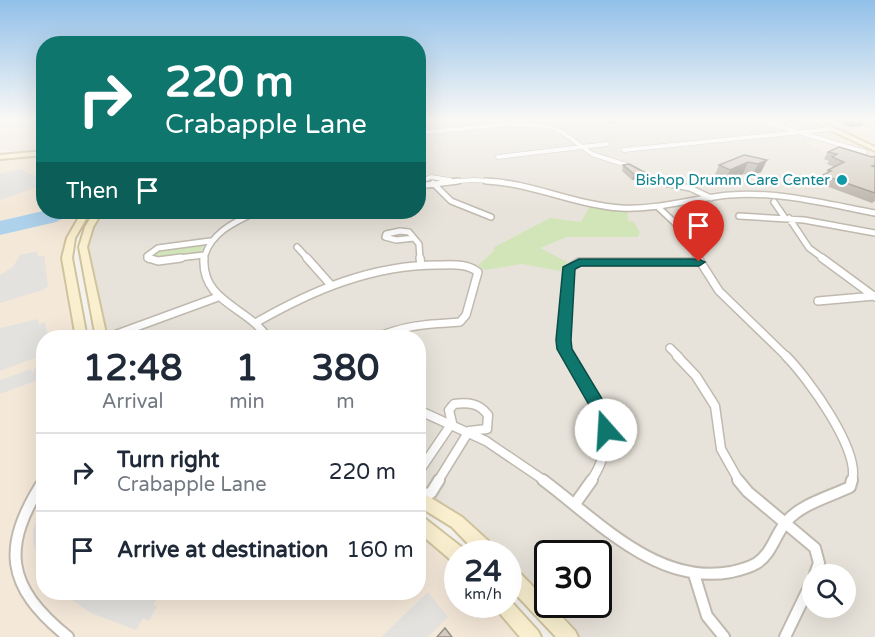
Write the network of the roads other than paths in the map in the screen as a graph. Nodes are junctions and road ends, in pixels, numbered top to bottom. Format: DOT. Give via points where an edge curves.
graph roads {
  1 [pos="558,150"];
  2 [pos="584,150"];
  3 [pos="857,150"];
  4 [pos="36,152"];
  5 [pos="865,152"];
  6 [pos="0,154"];
  7 [pos="498,157"];
  8 [pos="426,180"];
  9 [pos="453,181"];
  10 [pos="426,183"];
  11 [pos="433,183"];
  12 [pos="711,198"];
  13 [pos="774,202"];
  14 [pos="659,208"];
  15 [pos="875,213"];
  16 [pos="739,216"];
  17 [pos="491,218"];
  18 [pos="787,218"];
  19 [pos="82,219"];
  20 [pos="94,219"];
  21 [pos="241,219"];
  22 [pos="875,233"];
  23 [pos="414,238"];
  24 [pos="210,241"];
  25 [pos="297,247"];
  26 [pos="204,255"];
  27 [pos="699,262"];
  28 [pos="421,265"];
  29 [pos="330,284"];
  30 [pos="874,296"];
  31 [pos="218,297"];
  32 [pos="818,301"];
  33 [pos="256,322"];
  34 [pos="80,330"];
  35 [pos="102,330"];
  36 [pos="126,330"];
  37 [pos="262,330"];
  38 [pos="393,330"];
  39 [pos="670,348"];
  40 [pos="426,413"];
  41 [pos="452,423"];
  42 [pos="469,431"];
  43 [pos="426,461"];
  44 [pos="36,489"];
  45 [pos="426,494"];
  46 [pos="426,501"];
  47 [pos="575,504"];
  48 [pos="785,523"];
  49 [pos="426,529"];
  50 [pos="476,540"];
  51 [pos="444,543"];
  52 [pos="819,564"];
  53 [pos="694,574"];
  54 [pos="522,588"];
  55 [pos="802,602"];
  56 [pos="515,618"];
  57 [pos="68,637"];
  58 [pos="532,637"];
  59 [pos="569,637"];
  60 [pos="724,637"];
  61 [pos="785,637"];
  1 -- 7 [label="street"];
  2 -- 12 [label="street" via="630,166 650,179 690,187"];
  3 -- 5 [label="street"];
  4 -- 6 [label="street"];
  8 -- 9 [label="street"];
  9 -- 11 [label="street"];
  9 -- 14 [label="street" via="511,184 609,207"];
  10 -- 11 [label="street"];
  11 -- 17 [label="street" via="451,201"];
  12 -- 14 [label="street"];
  12 -- 15 [label="street" via="769,195"];
  13 -- 18 [label="street"];
  14 -- 27 [label="street" via="675,223"];
  16 -- 18 [label="street"];
  18 -- 22 [label="street"];
  18 -- 30 [label="street" via="809,248"];
  19 -- 34 [label="street" via="71,238 67,258"];
  20 -- 35 [label="street" via="83,247"];
  21 -- 24 [label="street"];
  23 -- 28 [label="street" via="419,244"];
  24 -- 26 [label="street"];
  24 -- 26 [label="street" via="158,248 147,256 158,261"];
  25 -- 29 [label="street"];
  26 -- 31 [label="street" via="205,273"];
  27 -- 47 [label="street" via="579,262 569,267 565,349 601,411 606,430 600,470"];
  27 -- 48 [label="street" via="732,305 809,381 853,460 855,471 850,487"];
  28 -- 29 [label="street" via="383,269"];
  28 -- 38 [label="street" via="468,266 478,272 464,319 455,324 427,323"];
  29 -- 33 [label="street"];
  30 -- 32 [label="street"];
  31 -- 33 [label="street"];
  31 -- 36 [label="street"];
  33 -- 37 [label="street"];
  39 -- 48 [label="street" via="696,376 715,406 721,449 734,476"];
  40 -- 41 [label="street"];
  41 -- 42 [label="street"];
  41 -- 42 [label="street" via="449,410 454,404 466,401 483,407 488,415 487,429"];
  41 -- 43 [label="street"];
  42 -- 45 [label="street" via="431,493"];
  42 -- 47 [label="street" via="524,465"];
  44 -- 57 [label="street" via="13,526 9,568 33,608"];
  46 -- 50 [label="street"];
  47 -- 53 [label="street" via="639,552"];
  48 -- 52 [label="street" via="815,548"];
  48 -- 53 [label="street" via="773,548 753,566 724,574"];
  49 -- 51 [label="street"];
  53 -- 60 [label="street" via="702,606"];
  54 -- 59 [label="street"];
  55 -- 61 [label="street"];
  56 -- 58 [label="street"];
}
